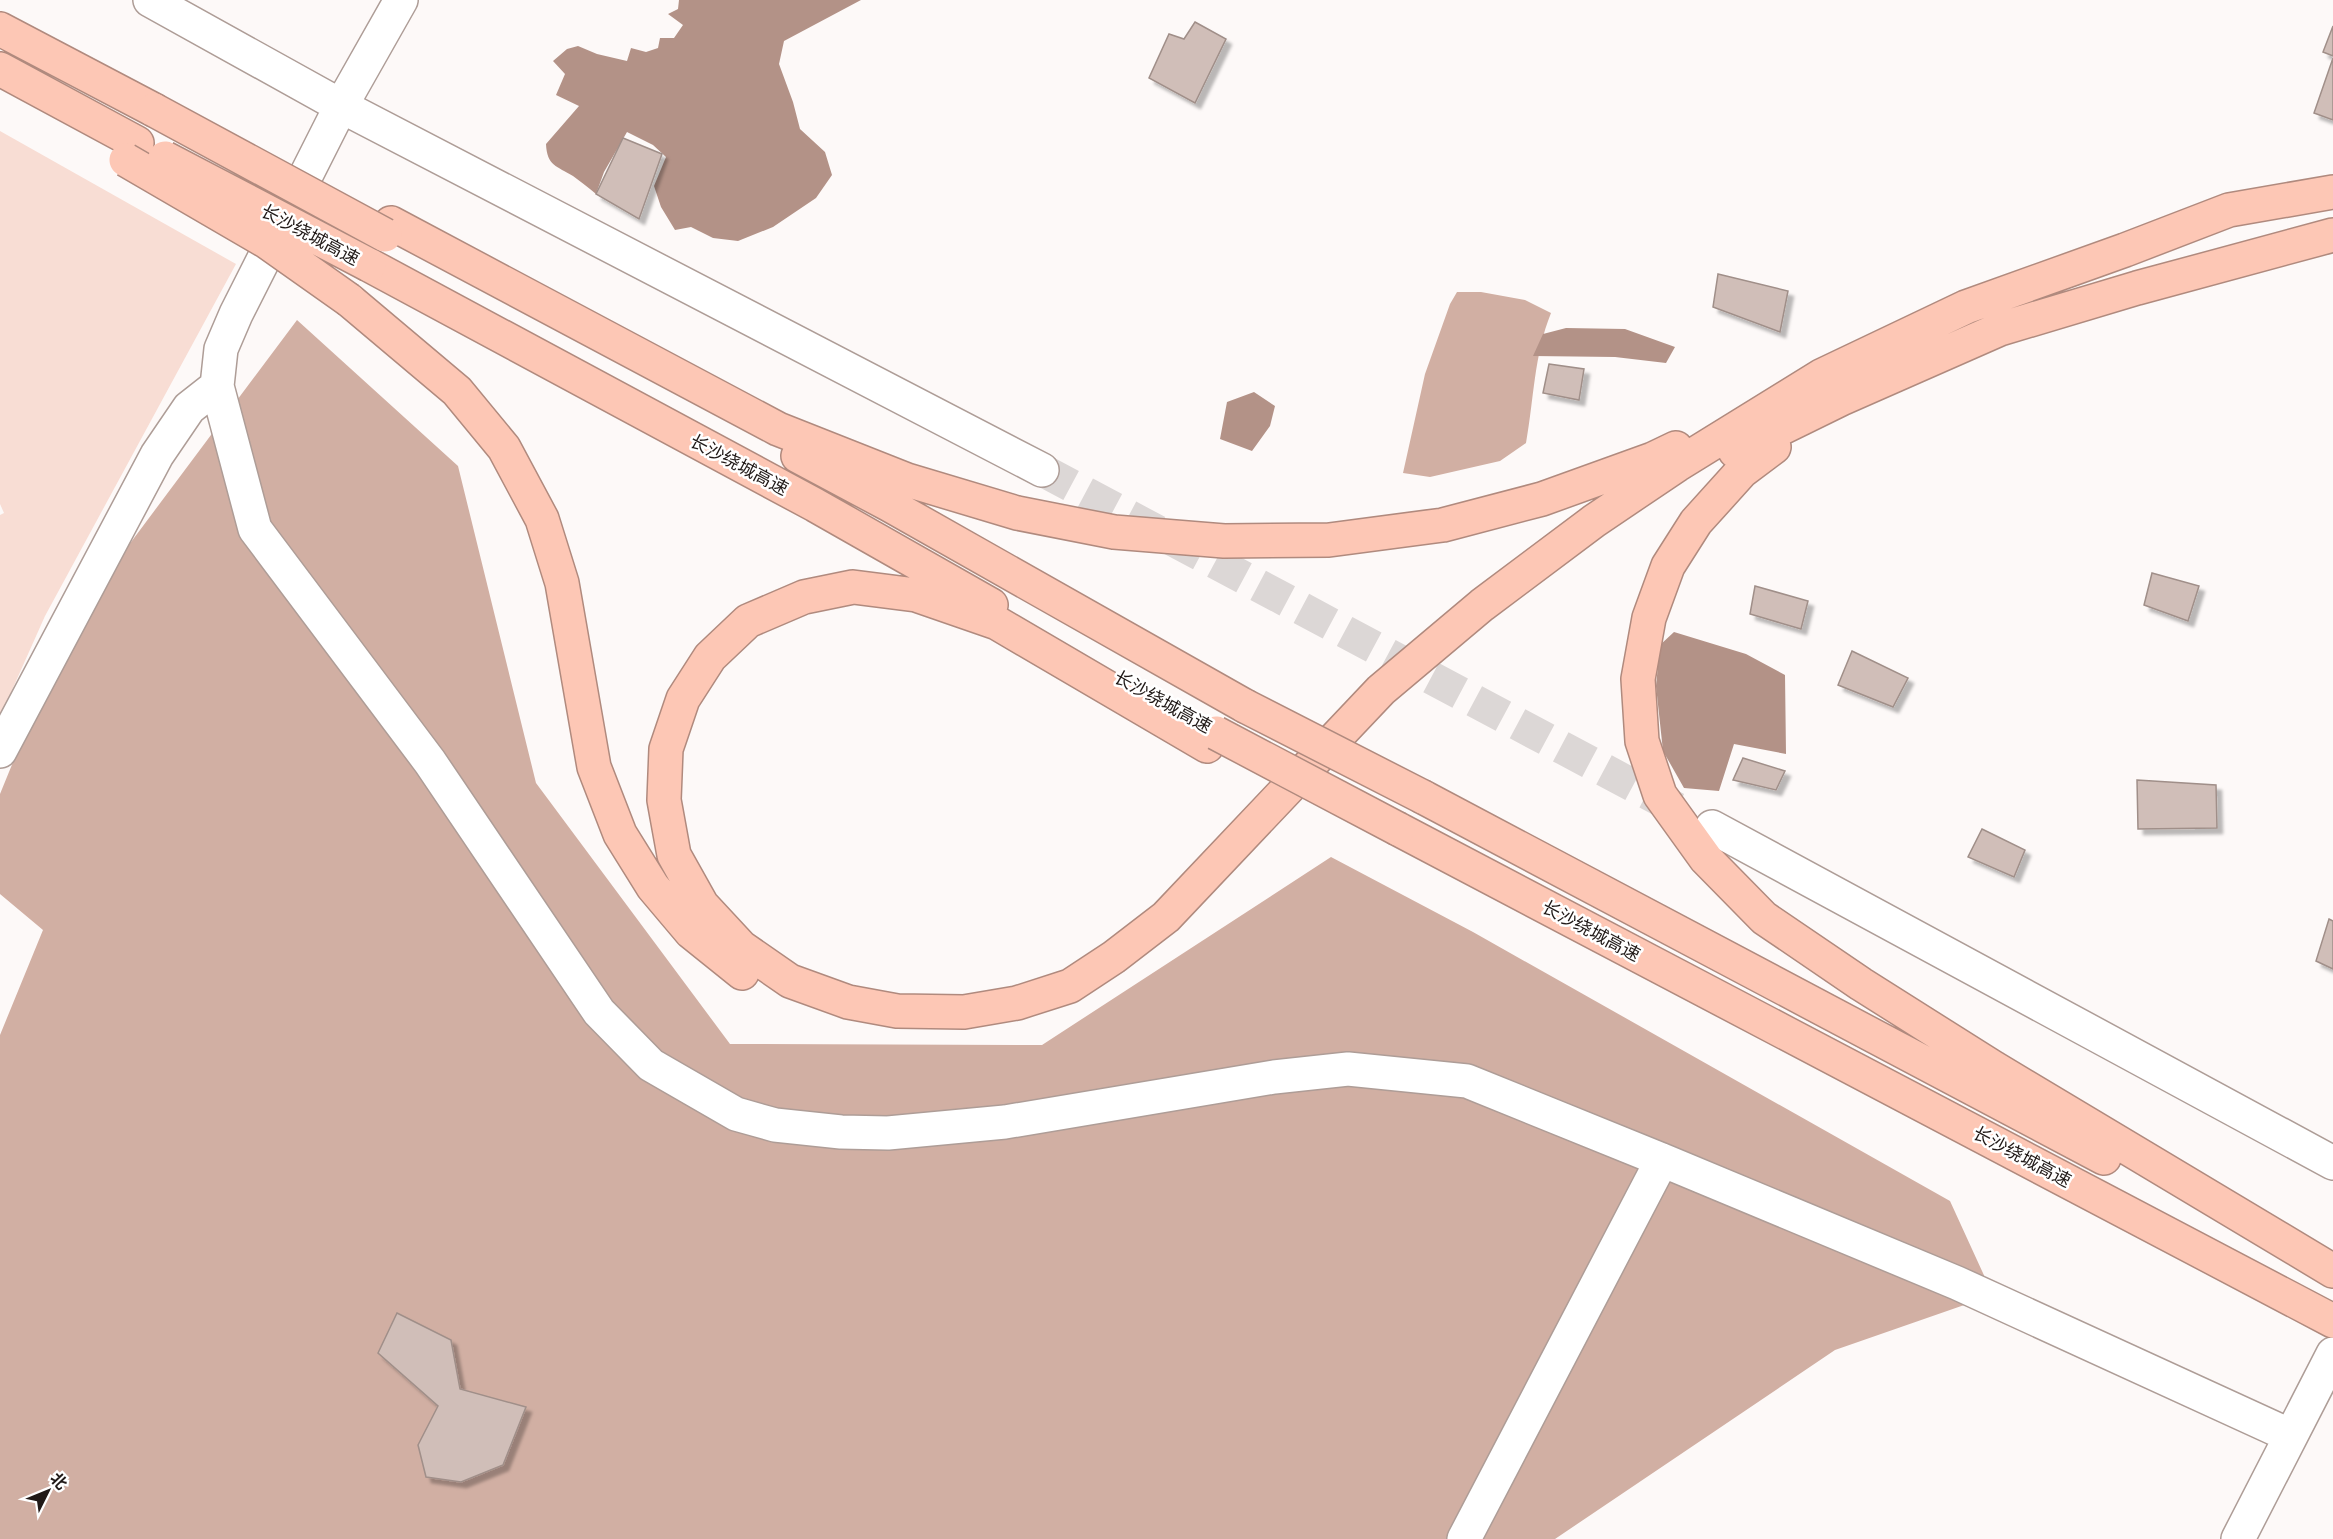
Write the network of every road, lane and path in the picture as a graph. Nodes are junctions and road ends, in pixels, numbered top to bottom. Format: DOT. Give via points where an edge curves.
graph roads {
  1 [pos="150,0"];
  2 [pos="401,0"];
  3 [pos="0,29"];
  4 [pos="0,69"];
  5 [pos="0,82"];
  6 [pos="341,106"];
  7 [pos="132,152"];
  8 [pos="2333,192"];
  9 [pos="388,229"];
  10 [pos="2333,235"];
  11 [pos="217,386"];
  12 [pos="1794,392"];
  13 [pos="1841,399"];
  14 [pos="1042,470"];
  15 [pos="1211,739"];
  16 [pos="0,751"];
  17 [pos="1712,827"];
  18 [pos="1662,1160"];
  19 [pos="2333,1163"];
  20 [pos="2280,1245"];
  21 [pos="2333,1271"];
  22 [pos="2333,1280"];
  23 [pos="2333,1321"];
  24 [pos="2333,1354"];
  25 [pos="2291,1437"];
  26 [pos="1464,1539"];
  27 [pos="2238,1539"];
  1 -- 6 [label="street"];
  2 -- 6 [label="street"];
  3 -- 9 [label="highway, bridge"];
  4 -- 7 [label="highway, 长沙绕城高速"];
  5 -- 7 [label="highway"];
  6 -- 11 [label="street" via="236,314 221,349"];
  6 -- 14 [label="street"];
  7 -- 13 [label="highway, bridge" via="349,300 457,391 504,448 536,509 562,583 594,767 620,834 653,887 691,932 749,978 809,1008 876,1027 955,1033 1026,1020 1076,1001 1128,970 1182,927 1372,726 1463,646 1655,502 1742,447"];
  7 -- 15 [label="highway, 长沙绕城高速, bridge" via="369,265 815,506"];
  8 -- 12 [label="highway" via="2229,210 1966,307"];
  9 -- 12 [label="highway" via="778,429 929,486 1017,513 1113,532 1224,541 1329,540 1443,525 1542,499 1653,459"];
  9 -- 20 [label="highway, 长沙绕城高速, bridge" via="1245,706"];
  10 -- 13 [label="highway" via="2000,330"];
  11 -- 16 [label="street" via="189,408 157,455"];
  11 -- 18 [label="street" via="255,529 429,762 599,1012 651,1065 736,1114 775,1125 888,1133 1005,1122 1274,1077 1348,1070 1467,1082"];
  12 -- 15 [label="highway" via="1594,521 1482,606 1381,690 1166,917 1070,986 1017,1003 964,1012 897,1011 848,1002 790,981 741,947 702,905 674,855 664,800 666,749 683,699 710,657 748,621 804,597 853,587 916,595 997,623"];
  13 -- 20 [label="highway" via="1742,471 1696,522 1668,566 1649,618 1638,680 1642,741 1660,795 1706,859 1764,918 1861,984"];
  15 -- 23 [label="highway, 长沙绕城高速" via="1393,836 1634,954"];
  17 -- 19 [label="street"];
  18 -- 25 [label="street" via="1957,1283"];
  18 -- 26 [label="street"];
  20 -- 21 [label="highway"];
  20 -- 22 [label="highway, 长沙绕城高速"];
  24 -- 25 [label="street"];
  25 -- 27 [label="street"];
}
